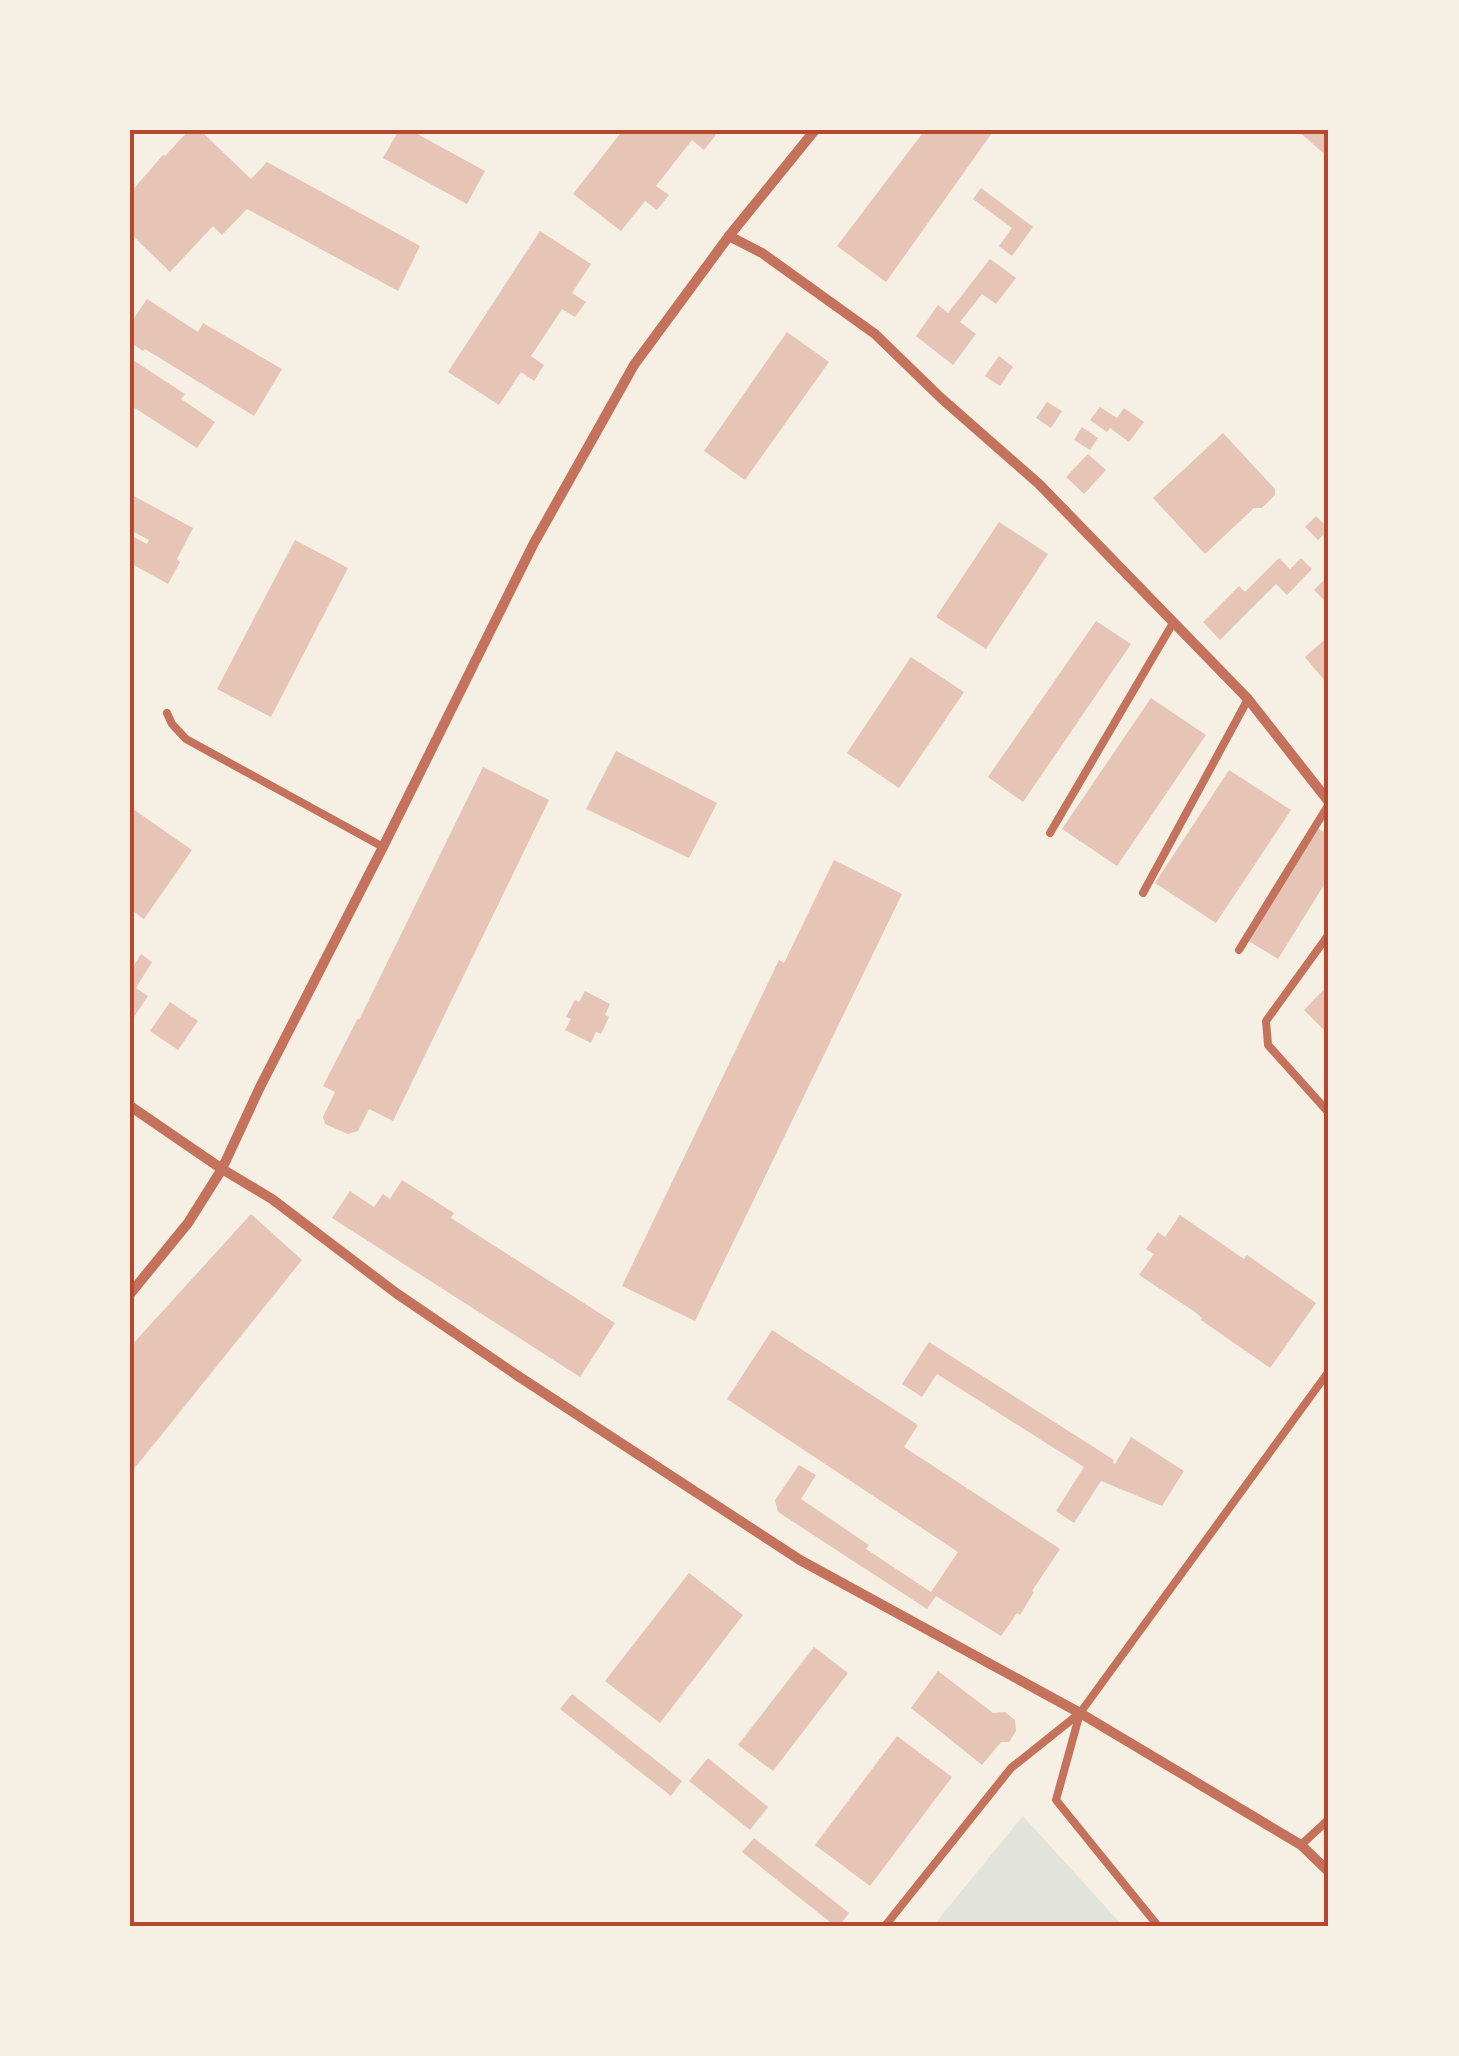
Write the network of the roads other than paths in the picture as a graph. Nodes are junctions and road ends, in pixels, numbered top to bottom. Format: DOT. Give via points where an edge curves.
graph roads {
  1 [pos="815,130"];
  2 [pos="729,236"];
  3 [pos="1173,623"];
  4 [pos="1248,699"];
  5 [pos="166,713"];
  6 [pos="1329,803"];
  7 [pos="1050,834"];
  8 [pos="383,846"];
  9 [pos="1143,893"];
  10 [pos="1329,934"];
  11 [pos="1239,950"];
  12 [pos="130,1106"];
  13 [pos="1329,1113"];
  14 [pos="222,1169"];
  15 [pos="130,1294"];
  16 [pos="1329,1371"];
  17 [pos="1080,1713"];
  18 [pos="1329,1819"];
  19 [pos="1301,1845"];
  20 [pos="1329,1872"];
  21 [pos="885,1926"];
  22 [pos="1158,1926"];
  1 -- 2 [label="street"];
  2 -- 3 [label="street" via="875,334 1039,484"];
  2 -- 8 [label="street" via="634,364 534,543"];
  3 -- 4 [label="street"];
  3 -- 7 [label="lane"];
  4 -- 6 [label="street"];
  4 -- 9 [label="lane"];
  5 -- 8 [label="lane" via="186,740"];
  6 -- 11 [label="lane"];
  8 -- 14 [label="street"];
  10 -- 13 [label="lane" via="1266,1021 1268,1045"];
  12 -- 14 [label="street"];
  14 -- 15 [label="street"];
  14 -- 17 [label="street" via="502,1366 800,1560"];
  16 -- 17 [label="lane"];
  17 -- 19 [label="street"];
  17 -- 21 [label="lane" via="1011,1768"];
  17 -- 22 [label="lane" via="1056,1800"];
  18 -- 19 [label="lane"];
  19 -- 20 [label="street"];
}
